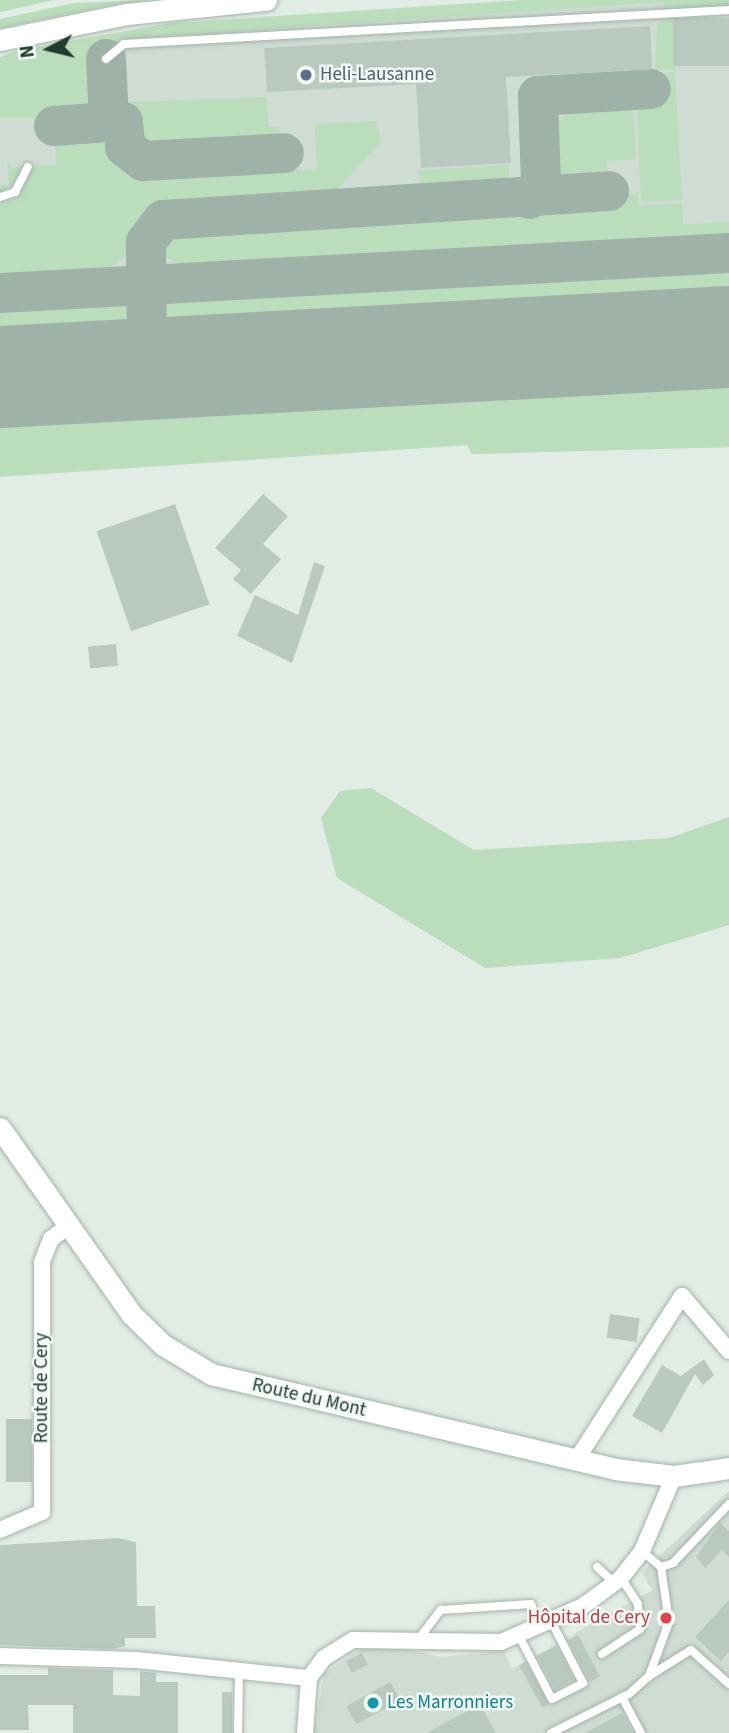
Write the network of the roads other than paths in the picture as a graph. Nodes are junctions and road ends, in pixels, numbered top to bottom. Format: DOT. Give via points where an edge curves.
graph roads {
  1 [pos="267,0"];
  2 [pos="729,10"];
  3 [pos="0,40"];
  4 [pos="106,59"];
  5 [pos="28,167"];
  6 [pos="0,198"];
  7 [pos="0,1128"];
  8 [pos="68,1226"];
  9 [pos="729,1351"];
  10 [pos="578,1459"];
  11 [pos="729,1468"];
  12 [pos="674,1476"];
  13 [pos="729,1504"];
  14 [pos="0,1530"];
  15 [pos="642,1550"];
  16 [pos="597,1567"];
  17 [pos="661,1567"];
  18 [pos="618,1580"];
  19 [pos="546,1626"];
  20 [pos="519,1636"];
  21 [pos="418,1640"];
  22 [pos="601,1654"];
  23 [pos="0,1656"];
  24 [pos="239,1670"];
  25 [pos="649,1676"];
  26 [pos="309,1678"];
  27 [pos="729,1684"];
  28 [pos="622,1697"];
  29 [pos="238,1733"];
  30 [pos="305,1733"];
  31 [pos="551,1733"];
  32 [pos="641,1733"];
  1 -- 3 [label="main road" via="127,14"];
  2 -- 4 [label="lane" via="124,44"];
  5 -- 6 [label="lane" via="15,192"];
  7 -- 8 [label="main road, Route du Mont"];
  8 -- 10 [label="main road, Route du Mont" via="148,1332 211,1374"];
  8 -- 14 [label="street, Route de Cery" via="51,1239 42,1262 42,1512"];
  9 -- 10 [label="street" via="682,1296"];
  10 -- 12 [label="main road, Route du Mont"];
  11 -- 12 [label="main road, Route du Mont"];
  12 -- 15 [label="street"];
  13 -- 17 [label="lane" via="681,1557"];
  15 -- 17 [label="lane"];
  15 -- 18 [label="street"];
  16 -- 18 [label="lane"];
  17 -- 25 [label="lane" via="669,1622"];
  18 -- 19 [label="street"];
  18 -- 22 [label="lane" via="638,1604 640,1629"];
  19 -- 20 [label="street"];
  19 -- 20 [label="lane" via="583,1684 552,1699"];
  19 -- 21 [label="lane" via="531,1604 441,1610"];
  20 -- 21 [label="street" via="467,1646"];
  21 -- 26 [label="street" via="353,1640 324,1658"];
  23 -- 24 [label="street"];
  24 -- 26 [label="street"];
  24 -- 29 [label="lane"];
  25 -- 27 [label="lane" via="691,1650"];
  25 -- 28 [label="lane"];
  26 -- 30 [label="street"];
  28 -- 31 [label="lane"];
  28 -- 32 [label="lane"];
}
